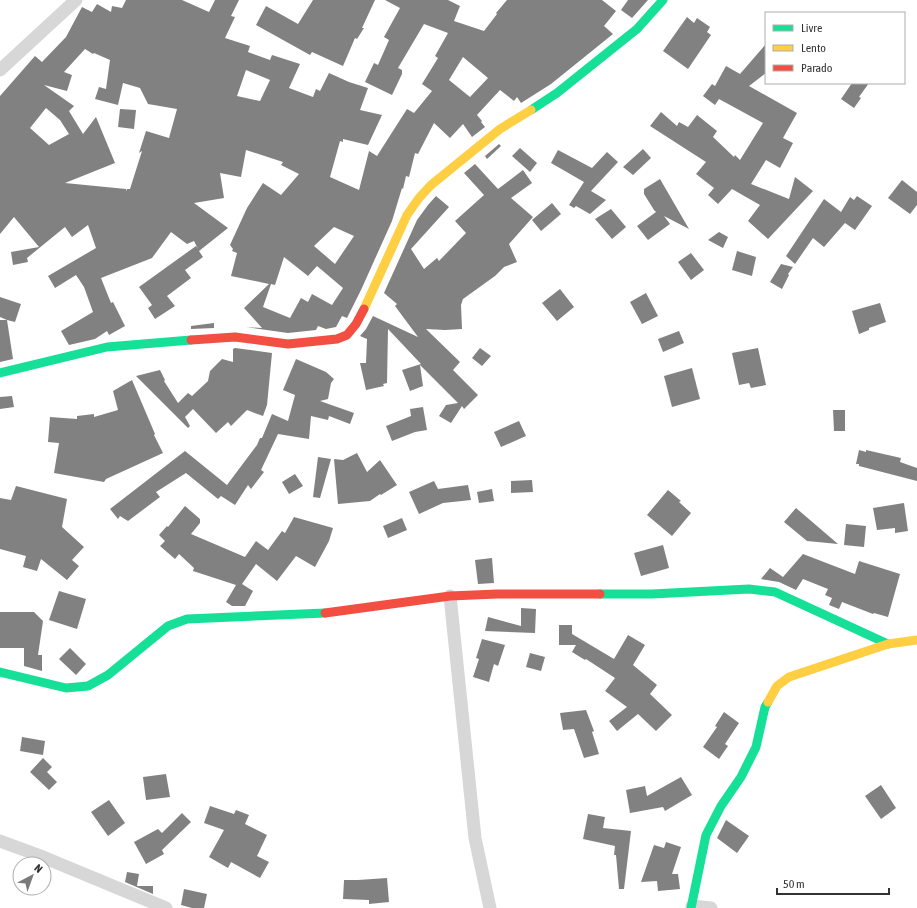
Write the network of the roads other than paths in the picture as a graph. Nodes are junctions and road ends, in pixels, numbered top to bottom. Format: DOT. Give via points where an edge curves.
graph roads {
  1 [pos="76,0"];
  2 [pos="663,0"];
  3 [pos="0,70"];
  4 [pos="0,373"];
  5 [pos="450,596"];
  6 [pos="917,640"];
  7 [pos="888,644"];
  8 [pos="0,672"];
  9 [pos="0,841"];
  10 [pos="691,907"];
  11 [pos="166,908"];
  12 [pos="490,908"];
  13 [pos="711,908"];
  1 -- 3 [label="street"];
  2 -- 4 [label="street" via="637,30 557,93 500,129 431,185 407,215 371,295 356,324 347,335 337,339 288,344 235,337 107,347"];
  5 -- 7 [label="street" via="652,594 761,589 775,592"];
  5 -- 8 [label="street" via="320,614 187,619 168,626 108,675 88,686 66,688"];
  5 -- 12 [label="street" via="475,838"];
  6 -- 7 [label="street"];
  7 -- 10 [label="street" via="789,677 771,695 765,707 756,747 706,835"];
  9 -- 11 [label="street"];
  10 -- 13 [label="street"];
}
